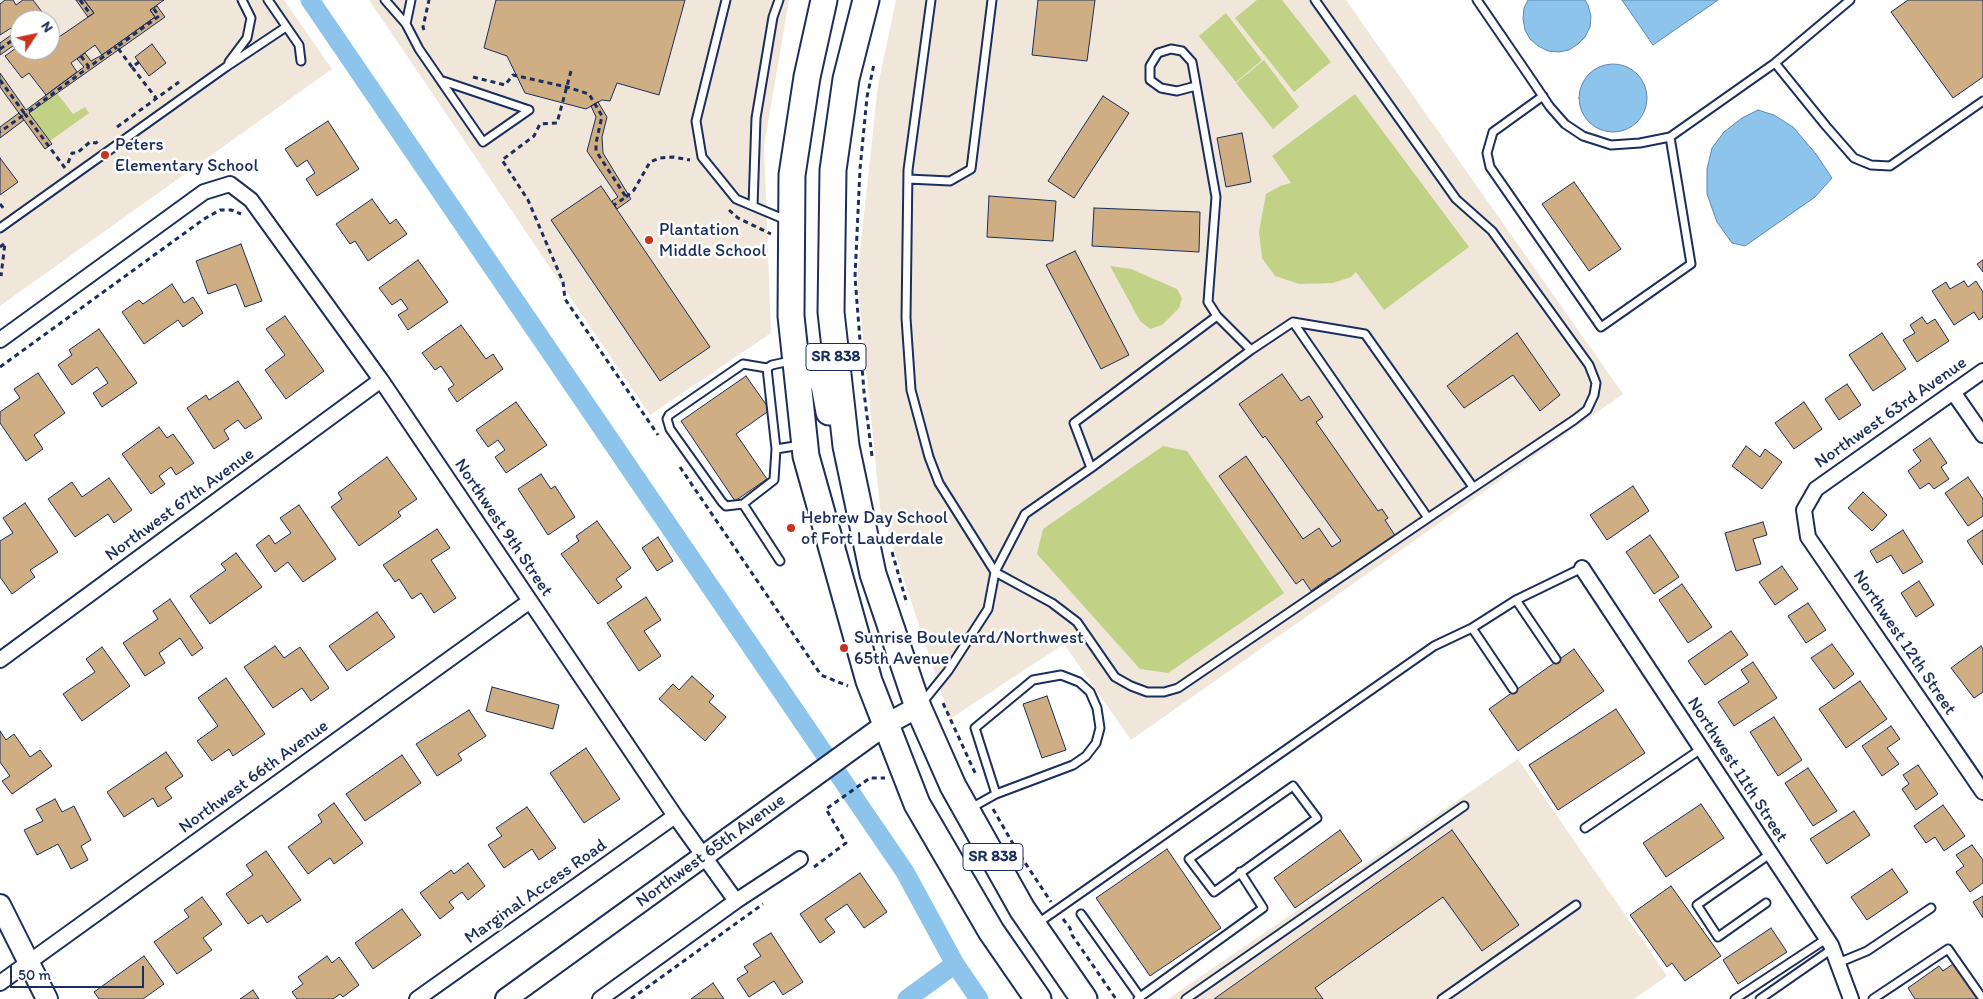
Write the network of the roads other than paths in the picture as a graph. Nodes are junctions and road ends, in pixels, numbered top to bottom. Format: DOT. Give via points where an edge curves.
graph roads {
  1 [pos="242,0"];
  2 [pos="268,0"];
  3 [pos="385,0"];
  4 [pos="411,0"];
  5 [pos="726,0"];
  6 [pos="778,0"];
  7 [pos="824,0"];
  8 [pos="866,0"];
  9 [pos="931,0"];
  10 [pos="992,0"];
  11 [pos="1315,0"];
  12 [pos="1477,0"];
  13 [pos="1850,0"];
  14 [pos="406,24"];
  15 [pos="286,27"];
  16 [pos="301,61"];
  17 [pos="1775,63"];
  18 [pos="226,67"];
  19 [pos="443,81"];
  20 [pos="1196,86"];
  21 [pos="1543,96"];
  22 [pos="1983,101"];
  23 [pos="1670,137"];
  24 [pos="908,179"];
  25 [pos="753,206"];
  26 [pos="0,228"];
  27 [pos="785,229"];
  28 [pos="1217,316"];
  29 [pos="1293,322"];
  30 [pos="0,340"];
  31 [pos="1251,350"];
  32 [pos="796,359"];
  33 [pos="767,368"];
  34 [pos="1983,371"];
  35 [pos="381,380"];
  36 [pos="1953,392"];
  37 [pos="1983,435"];
  38 [pos="804,445"];
  39 [pos="776,449"];
  40 [pos="1092,468"];
  41 [pos="1473,487"];
  42 [pos="742,504"];
  43 [pos="1804,510"];
  44 [pos="861,515"];
  45 [pos="1428,518"];
  46 [pos="780,561"];
  47 [pos="1582,568"];
  48 [pos="995,572"];
  49 [pos="1516,600"];
  50 [pos="530,601"];
  51 [pos="1472,628"];
  52 [pos="1556,659"];
  53 [pos="0,660"];
  54 [pos="1513,689"];
  55 [pos="918,707"];
  56 [pos="885,725"];
  57 [pos="1701,749"];
  58 [pos="1983,792"];
  59 [pos="996,794"];
  60 [pos="977,805"];
  61 [pos="1464,806"];
  62 [pos="675,816"];
  63 [pos="1585,828"];
  64 [pos="1770,854"];
  65 [pos="703,857"];
  66 [pos="800,859"];
  67 [pos="1240,872"];
  68 [pos="736,901"];
  69 [pos="1766,903"];
  70 [pos="0,905"];
  71 [pos="1576,905"];
  72 [pos="1931,908"];
  73 [pos="1081,914"];
  74 [pos="1034,927"];
  75 [pos="1829,944"];
  76 [pos="29,962"];
  77 [pos="1838,963"];
  78 [pos="0,983"];
  79 [pos="1139,998"];
  80 [pos="47,999"];
  81 [pos="418,999"];
  82 [pos="506,999"];
  83 [pos="600,999"];
  84 [pos="1038,999"];
  85 [pos="1084,999"];
  86 [pos="1186,999"];
  87 [pos="1442,999"];
  88 [pos="1735,999"];
  89 [pos="1760,999"];
  90 [pos="1851,999"];
  91 [pos="1873,999"];
  92 [pos="1983,999"];
  1 -- 18 [label="lane" via="251,18 247,38"];
  2 -- 15 [label="lane"];
  3 -- 14 [label="lane"];
  4 -- 14 [label="lane"];
  5 -- 25 [label="lane" via="696,121 702,157 736,199"];
  6 -- 25 [label="lane" via="756,118"];
  7 -- 27 [label="highway, SR 838" via="807,77"];
  8 -- 44 [label="highway, SR 838" via="846,79 833,170 831,312 846,446"];
  9 -- 24 [label="lane"];
  10 -- 24 [label="lane" via="971,169 950,180"];
  11 -- 41 [label="lane" via="1456,199 1492,231 1589,365 1596,383 1586,410"];
  12 -- 21 [label="lane"];
  13 -- 17 [label="lane"];
  14 -- 19 [label="lane"];
  15 -- 16 [label="lane" via="298,45"];
  15 -- 18 [label="lane"];
  17 -- 22 [label="lane" via="1854,158 1871,165 1890,166"];
  17 -- 23 [label="lane"];
  18 -- 26 [label="lane"];
  19 -- 19 [label="lane" via="503,100 529,110 483,142"];
  20 -- 20 [label="lane" via="1192,62 1182,52 1171,49 1158,53 1150,66 1150,80 1161,88 1177,91"];
  20 -- 28 [label="lane" via="1216,197 1208,302"];
  21 -- 23 [label="lane" via="1565,124 1583,136 1611,145"];
  21 -- 23 [label="lane" via="1493,132 1487,153 1490,167 1601,327 1691,264"];
  24 -- 48 [label="lane" via="906,318 911,390 929,457 940,483"];
  25 -- 27 [label="lane"];
  27 -- 32 [label="highway, SR 838"];
  28 -- 31 [label="lane"];
  28 -- 40 [label="lane" via="1074,423"];
  29 -- 31 [label="lane"];
  29 -- 41 [label="lane" via="1365,334"];
  29 -- 45 [label="lane"];
  30 -- 35 [label="street, Northwest 9th Street" via="204,192 230,184 251,200"];
  31 -- 40 [label="lane"];
  32 -- 33 [label="lane"];
  32 -- 38 [label="highway, SR 838"];
  32 -- 44 [label="highway" via="811,369 824,385 839,488 849,507"];
  33 -- 39 [label="lane"];
  33 -- 42 [label="lane" via="743,364 669,415 667,420 670,429 722,502 726,506"];
  34 -- 36 [label="street, Northwest 63rd Avenue"];
  35 -- 50 [label="street, Northwest 9th Street"];
  35 -- 53 [label="street, Northwest 67th Avenue"];
  36 -- 37 [label="street"];
  36 -- 43 [label="street, Northwest 63rd Avenue" via="1816,488"];
  38 -- 39 [label="lane"];
  38 -- 56 [label="highway, SR 838" via="869,681"];
  39 -- 42 [label="lane" via="774,480"];
  40 -- 48 [label="lane" via="1025,514"];
  41 -- 45 [label="lane"];
  42 -- 46 [label="lane"];
  43 -- 58 [label="street, Northwest 12th Street" via="1808,537"];
  44 -- 55 [label="highway, SR 838" via="874,574"];
  45 -- 48 [label="lane" via="1178,688 1164,692 1147,692 1115,677 1077,622 1052,603"];
  47 -- 49 [label="lane"];
  47 -- 57 [label="street, Northwest 11th Street"];
  48 -- 55 [label="lane" via="988,608 948,671"];
  49 -- 51 [label="lane"];
  49 -- 52 [label="lane"];
  50 -- 62 [label="street, Northwest 9th Street"];
  50 -- 76 [label="street, Northwest 66th Avenue"];
  51 -- 54 [label="lane"];
  51 -- 74 [label="lane" via="1434,646"];
  55 -- 56 [label="street, Northwest 65th Avenue"];
  55 -- 60 [label="highway, SR 838" via="952,786"];
  56 -- 65 [label="street, Northwest 65th Avenue"];
  56 -- 84 [label="highway, SR 838" via="917,804 990,931"];
  57 -- 63 [label="lane"];
  57 -- 64 [label="street, Northwest 11th Street"];
  59 -- 59 [label="lane" via="974,728 1033,680 1061,675 1079,682 1090,692 1097,708 1100,728 1096,743 1073,765"];
  59 -- 60 [label="lane"];
  60 -- 74 [label="highway, SR 838" via="1022,909"];
  61 -- 86 [label="lane"];
  62 -- 65 [label="street, Northwest 9th Street"];
  62 -- 81 [label="street, Marginal Access Road"];
  64 -- 69 [label="lane" via="1697,905 1718,937"];
  64 -- 75 [label="street, Northwest 11th Street"];
  65 -- 68 [label="street, Northwest 9th Street"];
  65 -- 82 [label="street, Northwest 65th Avenue"];
  66 -- 68 [label="street"];
  67 -- 67 [label="lane" via="1317,818 1293,786 1190,859 1214,892"];
  67 -- 79 [label="lane" via="1263,908"];
  68 -- 83 [label="street"];
  70 -- 76 [label="street"];
  71 -- 87 [label="lane"];
  72 -- 77 [label="lane" via="1867,951"];
  73 -- 79 [label="lane"];
  74 -- 85 [label="highway, SR 838"];
  75 -- 77 [label="street, Northwest 11th Street"];
  75 -- 88 [label="lane"];
  75 -- 89 [label="lane"];
  76 -- 78 [label="street, Northwest 66th Avenue"];
  76 -- 80 [label="street"];
  77 -- 90 [label="street, Northwest 11th Street"];
  91 -- 92 [label="lane" via="1948,949"];
}
